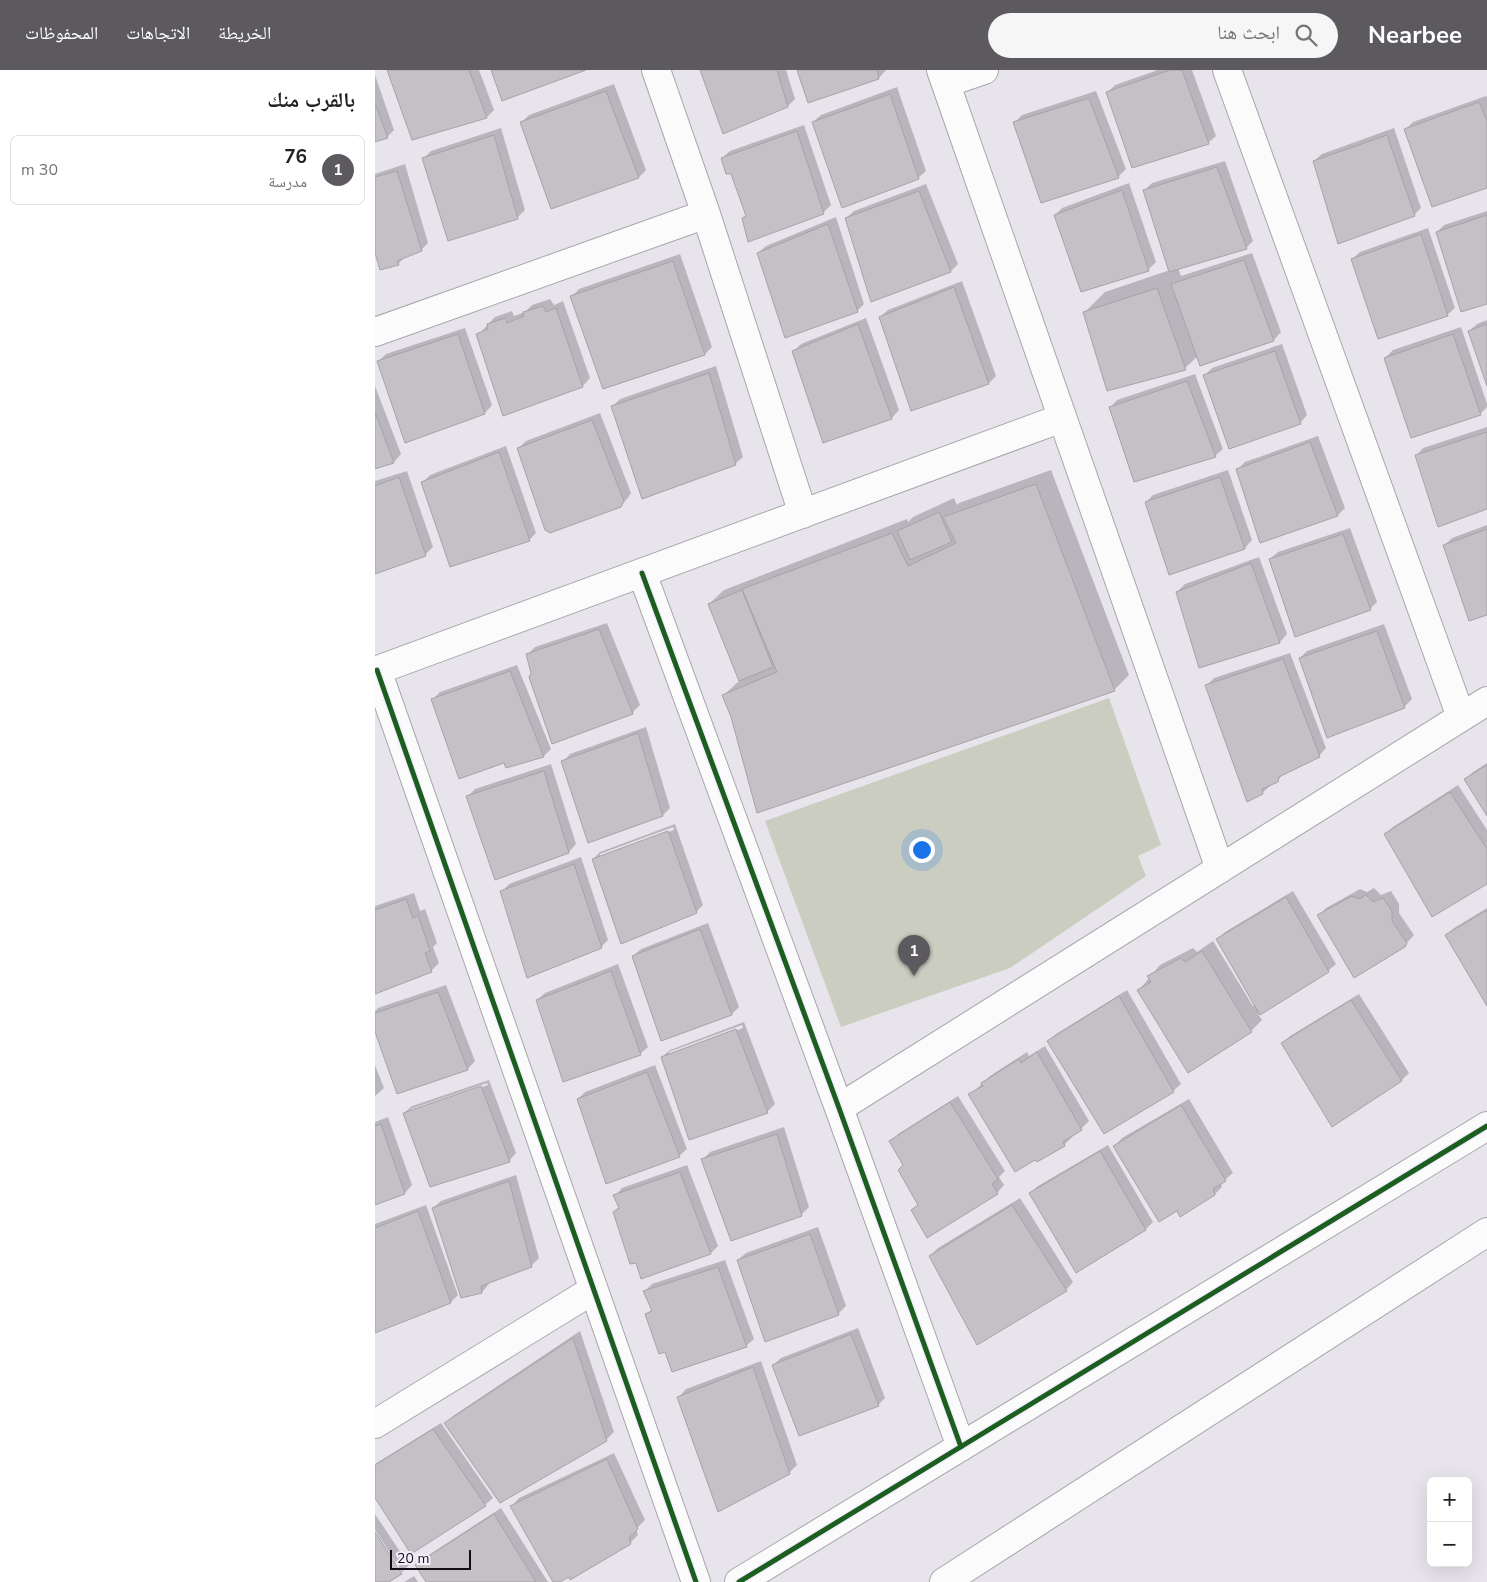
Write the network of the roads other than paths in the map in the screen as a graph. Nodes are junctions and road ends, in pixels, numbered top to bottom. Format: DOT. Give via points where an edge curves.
graph roads {
  1 [pos="656,70"];
  2 [pos="984,70"];
  3 [pos="1227,70"];
  4 [pos="943,76"];
  5 [pos="705,214"];
  6 [pos="375,332"];
  7 [pos="1062,418"];
  8 [pos="803,514"];
  9 [pos="643,573"];
  10 [pos="376,670"];
  11 [pos="1487,701"];
  12 [pos="1461,717"];
  13 [pos="1219,869"];
  14 [pos="839,1108"];
  15 [pos="1487,1126"];
  16 [pos="1487,1232"];
  17 [pos="593,1290"];
  18 [pos="375,1424"];
  19 [pos="961,1447"];
  20 [pos="696,1582"];
  21 [pos="739,1582"];
  22 [pos="944,1582"];
  1 -- 5 [label="street"];
  2 -- 4 [label="street"];
  3 -- 12 [label="street"];
  4 -- 7 [label="street"];
  5 -- 6 [label="street"];
  5 -- 8 [label="street"];
  7 -- 8 [label="street"];
  7 -- 13 [label="street"];
  8 -- 9 [label="street"];
  9 -- 10 [label="street"];
  9 -- 14 [label="street"];
  10 -- 17 [label="street"];
  11 -- 12 [label="street"];
  12 -- 13 [label="street"];
  13 -- 14 [label="street"];
  14 -- 19 [label="street"];
  15 -- 19 [label="street"];
  16 -- 22 [label="street"];
  17 -- 18 [label="street"];
  17 -- 20 [label="street"];
  19 -- 21 [label="street"];
}
